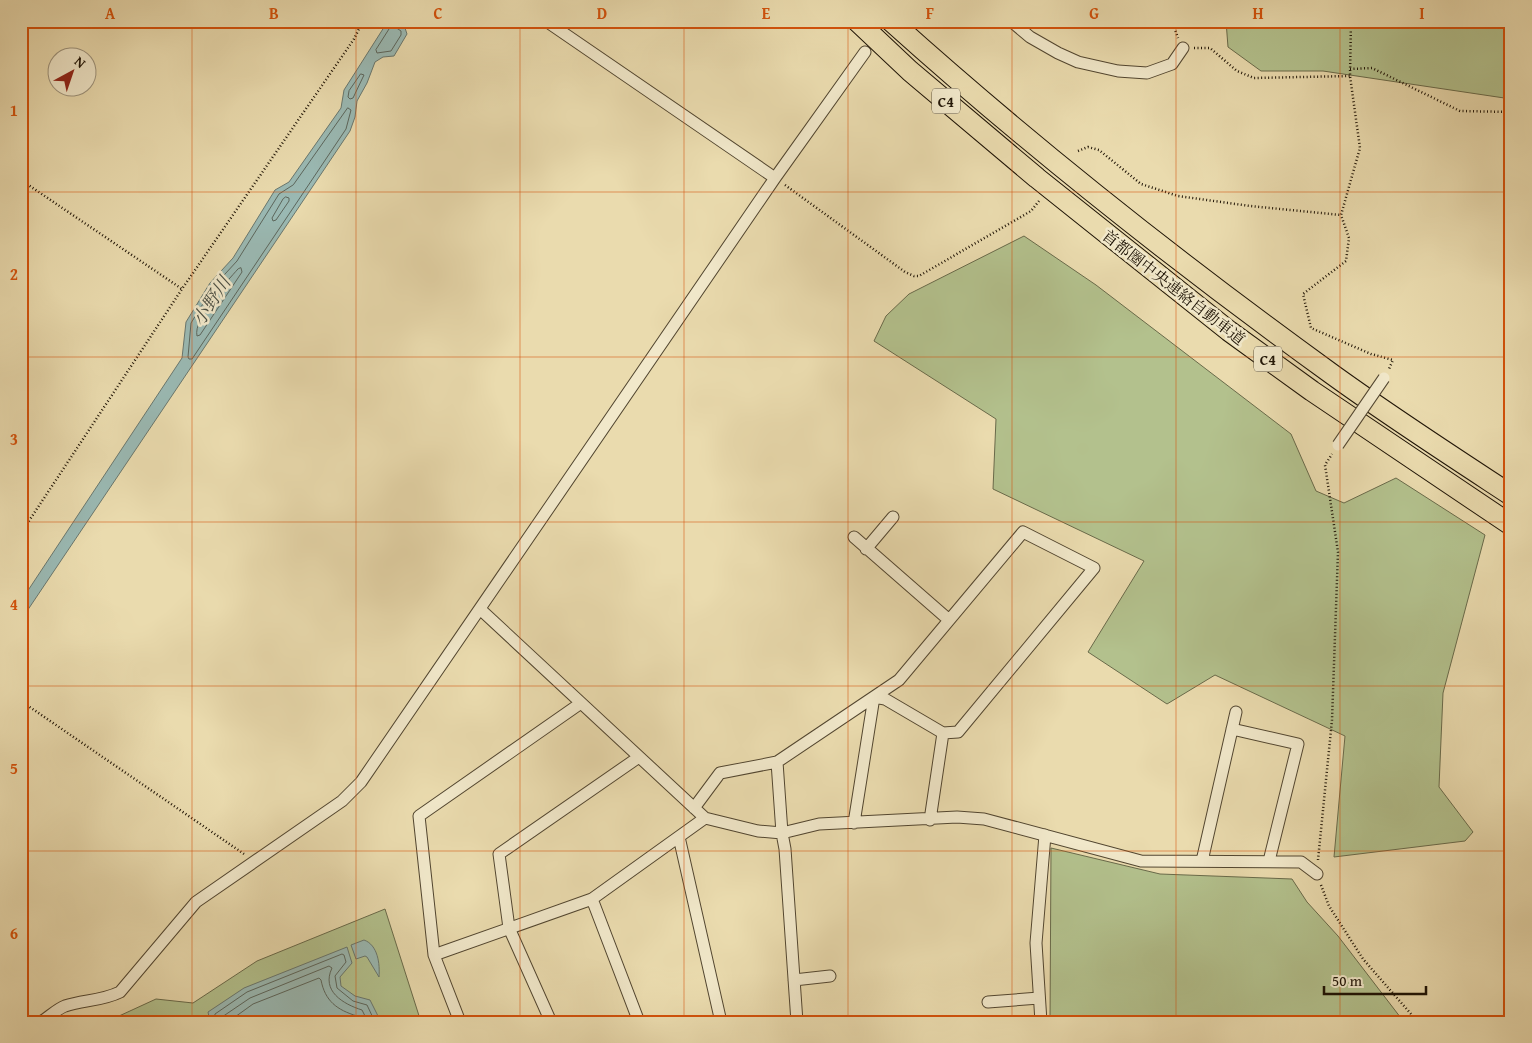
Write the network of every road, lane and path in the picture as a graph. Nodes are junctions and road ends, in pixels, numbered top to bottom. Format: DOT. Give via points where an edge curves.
graph roads {
  1 [pos="363,21"];
  2 [pos="546,21"];
  3 [pos="857,21"];
  4 [pos="891,21"];
  5 [pos="1012,21"];
  6 [pos="1172,21"];
  7 [pos="1351,21"];
  8 [pos="1183,48"];
  9 [pos="865,52"];
  10 [pos="1350,69"];
  11 [pos="1350,76"];
  12 [pos="1511,112"];
  13 [pos="1078,151"];
  14 [pos="775,178"];
  15 [pos="21,180"];
  16 [pos="1039,201"];
  17 [pos="1341,215"];
  18 [pos="182,289"];
  19 [pos="1384,378"];
  20 [pos="1338,445"];
  21 [pos="1511,495"];
  22 [pos="893,517"];
  23 [pos="1511,525"];
  24 [pos="21,533"];
  25 [pos="854,538"];
  26 [pos="866,549"];
  27 [pos="480,610"];
  28 [pos="949,620"];
  29 [pos="874,697"];
  30 [pos="21,701"];
  31 [pos="581,703"];
  32 [pos="1236,712"];
  33 [pos="1232,729"];
  34 [pos="943,733"];
  35 [pos="639,757"];
  36 [pos="777,762"];
  37 [pos="694,808"];
  38 [pos="704,818"];
  39 [pos="930,820"];
  40 [pos="854,823"];
  41 [pos="782,833"];
  42 [pos="1045,835"];
  43 [pos="679,837"];
  44 [pos="1202,861"];
  45 [pos="1269,861"];
  46 [pos="255,862"];
  47 [pos="1317,874"];
  48 [pos="592,899"];
  49 [pos="510,928"];
  50 [pos="434,955"];
  51 [pos="830,976"];
  52 [pos="794,980"];
  53 [pos="1039,998"];
  54 [pos="988,1002"];
  55 [pos="41,1022"];
  56 [pos="460,1022"];
  57 [pos="551,1022"];
  58 [pos="639,1022"];
  59 [pos="721,1022"];
  60 [pos="797,1022"];
  61 [pos="1041,1022"];
  62 [pos="1418,1022"];
  1 -- 18 [label="path" via="354,39"];
  2 -- 14 [label="street"];
  3 -- 23 [label="highway, 首都圏中央連絡自動車道 / C4" via="910,71 1036,178 1222,325 1320,397"];
  4 -- 21 [label="highway, 首都圏中央連絡自動車道 / C4" via="962,85 1076,179 1223,294 1330,373"];
  5 -- 8 [label="street" via="1030,37 1058,53 1078,62 1118,71 1147,73 1172,64"];
  6 -- 8 [label="path"];
  7 -- 10 [label="path"];
  8 -- 11 [label="path" via="1210,48 1237,71 1254,78"];
  9 -- 14 [label="street"];
  10 -- 11 [label="path"];
  10 -- 12 [label="path" via="1372,68 1460,111"];
  11 -- 17 [label="path" via="1360,148"];
  13 -- 17 [label="path" via="1088,147 1099,150 1140,184 1178,196"];
  14 -- 16 [label="path" via="914,276 1031,211"];
  14 -- 27 [label="street"];
  15 -- 18 [label="path"];
  17 -- 19 [label="path" via="1349,238 1346,261 1303,294 1311,328 1393,360"];
  18 -- 24 [label="path"];
  19 -- 20 [label="street, bridge"];
  20 -- 47 [label="path" via="1325,465 1338,552 1332,720"];
  22 -- 26 [label="street"];
  25 -- 26 [label="street"];
  26 -- 28 [label="street"];
  27 -- 31 [label="street"];
  27 -- 46 [label="street" via="361,782 342,801"];
  28 -- 29 [label="street" via="899,680"];
  28 -- 34 [label="street" via="1023,532 1094,568 958,732"];
  29 -- 34 [label="street" via="885,699"];
  29 -- 36 [label="street"];
  29 -- 40 [label="street"];
  30 -- 46 [label="path"];
  31 -- 35 [label="street"];
  31 -- 50 [label="street" via="419,816"];
  32 -- 33 [label="street"];
  33 -- 44 [label="street"];
  33 -- 45 [label="street" via="1298,744"];
  34 -- 39 [label="street"];
  35 -- 37 [label="street"];
  35 -- 49 [label="street" via="499,854"];
  36 -- 37 [label="street" via="720,773"];
  36 -- 41 [label="street"];
  37 -- 38 [label="street"];
  38 -- 41 [label="street" via="758,831"];
  38 -- 43 [label="street"];
  39 -- 40 [label="street"];
  39 -- 42 [label="street" via="984,819"];
  40 -- 41 [label="street" via="819,824"];
  41 -- 52 [label="street"];
  42 -- 44 [label="street" via="1141,861"];
  42 -- 53 [label="street" via="1036,943"];
  43 -- 48 [label="street"];
  43 -- 59 [label="street"];
  44 -- 45 [label="street"];
  45 -- 47 [label="street" via="1301,862"];
  46 -- 55 [label="street" via="196,902 120,992 63,1007"];
  47 -- 62 [label="path" via="1329,906 1363,959"];
  48 -- 49 [label="street"];
  48 -- 58 [label="street"];
  49 -- 50 [label="street"];
  49 -- 57 [label="street"];
  50 -- 56 [label="street"];
  51 -- 52 [label="street"];
  52 -- 60 [label="street"];
  53 -- 54 [label="street"];
  53 -- 61 [label="street"];
}
